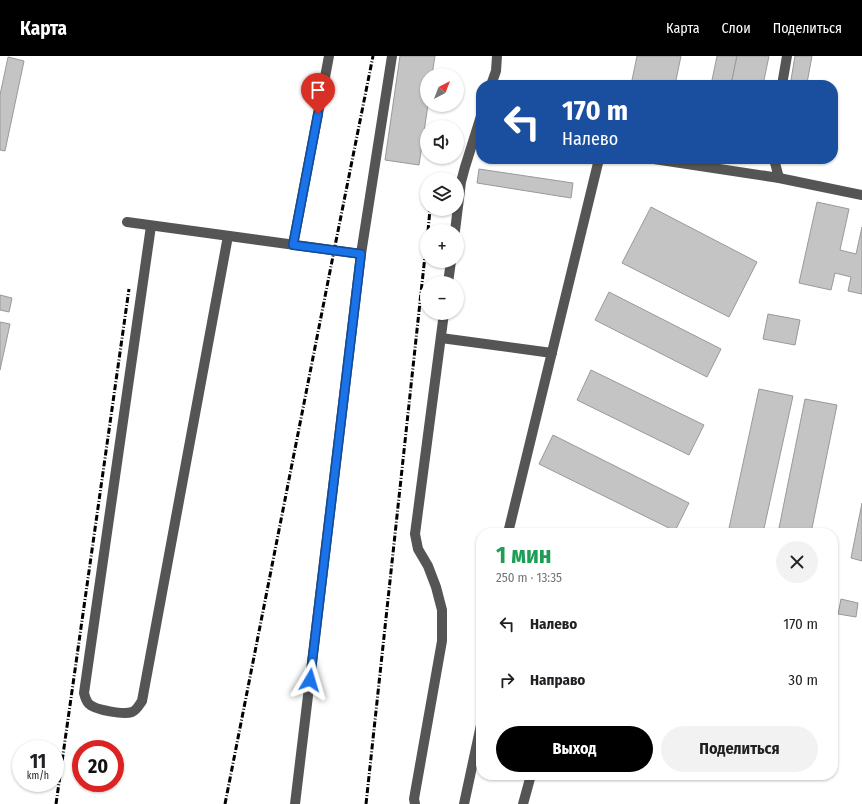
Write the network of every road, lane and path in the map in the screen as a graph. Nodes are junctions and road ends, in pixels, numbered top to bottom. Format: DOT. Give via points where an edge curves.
graph roads {
  1 [pos="329,56"];
  2 [pos="392,56"];
  3 [pos="497,56"];
  4 [pos="787,56"];
  5 [pos="493,80"];
  6 [pos="783,80"];
  7 [pos="476,137"];
  8 [pos="598,164"];
  9 [pos="687,164"];
  10 [pos="775,164"];
  11 [pos="779,178"];
  12 [pos="862,195"];
  13 [pos="127,222"];
  14 [pos="456,224"];
  15 [pos="152,226"];
  16 [pos="228,236"];
  17 [pos="293,245"];
  18 [pos="361,254"];
  19 [pos="443,320"];
  20 [pos="441,338"];
  21 [pos="552,353"];
  22 [pos="511,520"];
  23 [pos="509,528"];
  24 [pos="513,528"];
  25 [pos="476,748"];
  26 [pos="530,780"];
  27 [pos="295,804"];
  28 [pos="415,804"];
  29 [pos="464,804"];
  30 [pos="523,804"];
  1 -- 17 [label="lane"];
  2 -- 18 [label="lane"];
  3 -- 5 [label="lane"];
  4 -- 6 [label="lane"];
  7 -- 14 [label="lane" via="461,182"];
  8 -- 21 [label="lane"];
  9 -- 11 [label="lane"];
  10 -- 11 [label="lane"];
  11 -- 12 [label="lane"];
  13 -- 15 [label="lane"];
  15 -- 16 [label="lane"];
  15 -- 16 [label="lane" via="84,693 89,705 97,709 125,713 138,708 142,700"];
  16 -- 17 [label="lane"];
  17 -- 18 [label="lane"];
  18 -- 27 [label="lane"];
  19 -- 20 [label="lane"];
  20 -- 21 [label="lane"];
  20 -- 28 [label="lane" via="415,534 418,550 428,566 442,610 442,641"];
  21 -- 22 [label="lane"];
  22 -- 23 [label="lane"];
  22 -- 24 [label="lane"];
  25 -- 29 [label="lane"];
  26 -- 30 [label="lane"];
}
